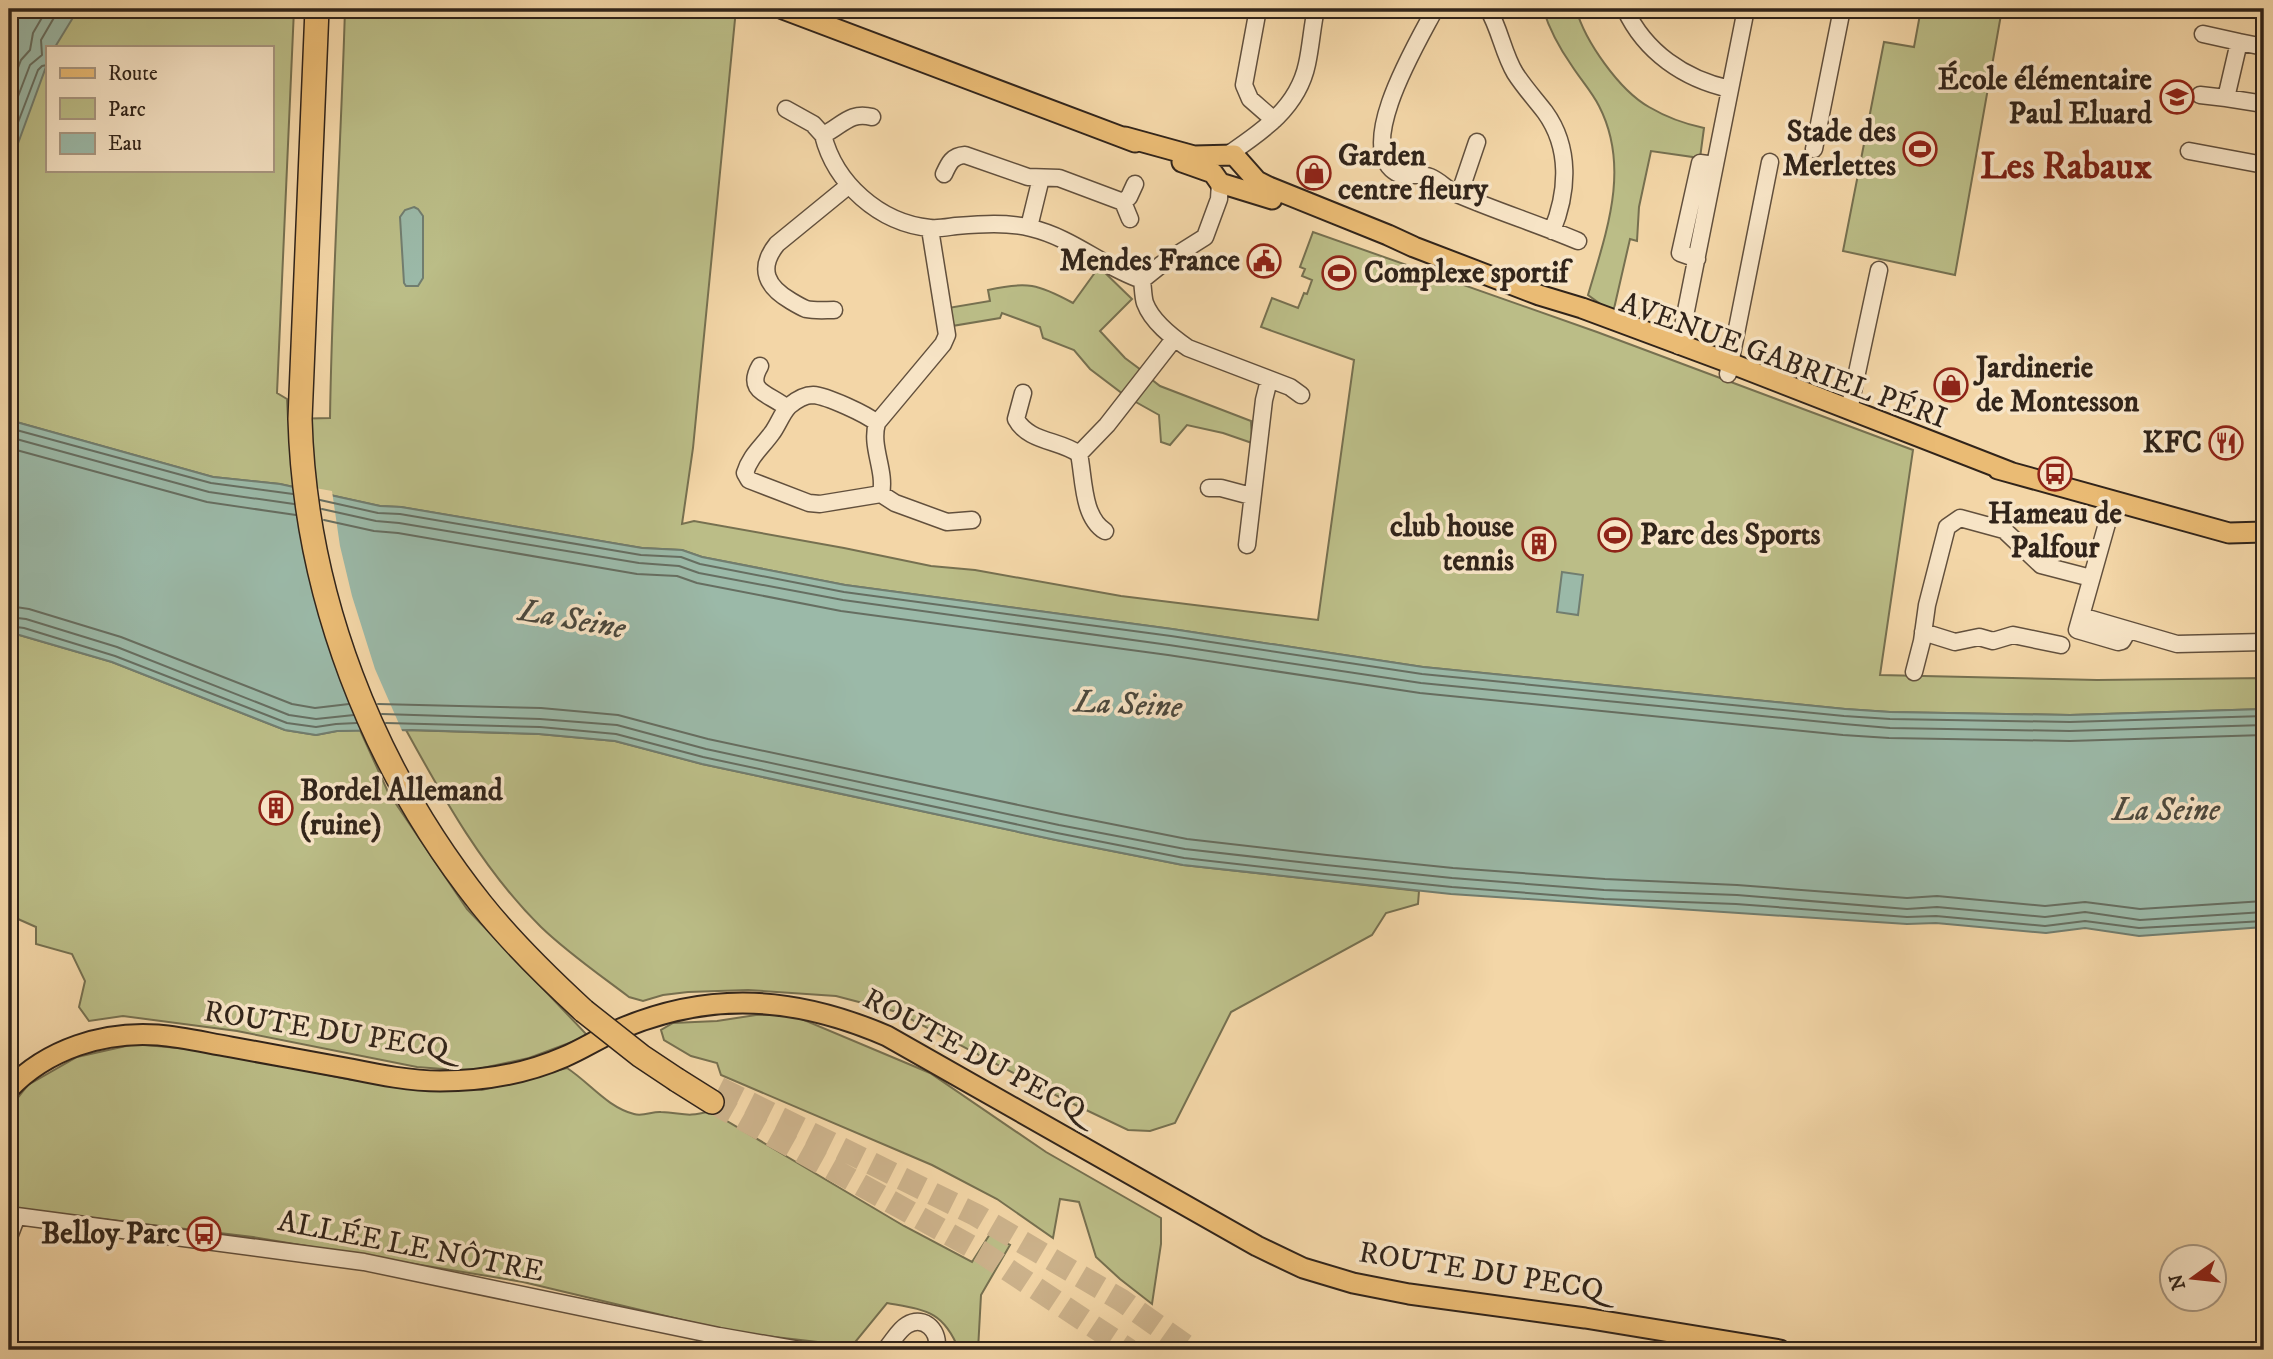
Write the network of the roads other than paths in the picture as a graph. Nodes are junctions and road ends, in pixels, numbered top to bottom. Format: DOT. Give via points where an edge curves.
graph roads {
  1 [pos="317,9"];
  2 [pos="329,9"];
  3 [pos="783,9"];
  4 [pos="1258,9"];
  5 [pos="1316,9"];
  6 [pos="1435,9"];
  7 [pos="1488,9"];
  8 [pos="1625,9"];
  9 [pos="1746,9"];
  10 [pos="1842,9"];
  11 [pos="2203,34"];
  12 [pos="2239,43"];
  13 [pos="2264,47"];
  14 [pos="1730,89"];
  15 [pos="2200,95"];
  16 [pos="2227,98"];
  17 [pos="2264,104"];
  18 [pos="786,109"];
  19 [pos="872,117"];
  20 [pos="1271,118"];
  21 [pos="823,135"];
  22 [pos="1477,142"];
  23 [pos="1814,149"];
  24 [pos="2189,151"];
  25 [pos="1770,162"];
  26 [pos="1715,165"];
  27 [pos="2264,165"];
  28 [pos="1228,169"];
  29 [pos="944,174"];
  30 [pos="1041,178"];
  31 [pos="1135,184"];
  32 [pos="848,186"];
  33 [pos="1459,195"];
  34 [pos="1123,202"];
  35 [pos="1130,219"];
  36 [pos="1029,227"];
  37 [pos="930,229"];
  38 [pos="1552,230"];
  39 [pos="1578,241"];
  40 [pos="1697,259"];
  41 [pos="1879,270"];
  42 [pos="1142,280"];
  43 [pos="1539,295"];
  44 [pos="834,310"];
  45 [pos="1174,339"];
  46 [pos="1678,350"];
  47 [pos="760,366"];
  48 [pos="1728,366"];
  49 [pos="1269,380"];
  50 [pos="1023,393"];
  51 [pos="1301,395"];
  52 [pos="787,408"];
  53 [pos="1849,410"];
  54 [pos="307,419"];
  55 [pos="877,423"];
  56 [pos="1080,454"];
  57 [pos="2010,472"];
  58 [pos="1209,488"];
  59 [pos="881,494"];
  60 [pos="1251,496"];
  61 [pos="2115,502"];
  62 [pos="972,520"];
  63 [pos="1105,531"];
  64 [pos="2259,535"];
  65 [pos="1247,545"];
  66 [pos="2091,578"];
  67 [pos="1923,632"];
  68 [pos="2264,642"];
  69 [pos="2061,645"];
  70 [pos="1914,672"];
  71 [pos="9,1089"];
  72 [pos="716,1095"];
  73 [pos="13,1215"];
  74 [pos="9,1237"];
  75 [pos="936,1342"];
  76 [pos="800,1350"];
  77 [pos="885,1350"];
  78 [pos="949,1350"];
  79 [pos="1780,1350"];
  1 -- 54 [label="highway"];
  2 -- 54 [label="highway"];
  3 -- 28 [label="main road" via="1125,136"];
  4 -- 20 [label="street" via="1244,85 1250,99"];
  5 -- 20 [label="street" via="1301,84 1284,111"];
  6 -- 33 [label="street" via="1396,86 1381,146 1386,163 1396,173 1428,176"];
  7 -- 38 [label="street" via="1510,63 1547,114 1562,148 1562,207"];
  8 -- 14 [label="street" via="1641,35 1667,62 1700,80"];
  9 -- 14 [label="street"];
  10 -- 23 [label="street"];
  11 -- 12 [label="street"];
  12 -- 13 [label="street"];
  12 -- 16 [label="street"];
  14 -- 26 [label="street"];
  15 -- 16 [label="street"];
  16 -- 17 [label="street"];
  18 -- 21 [label="street"];
  19 -- 21 [label="street" via="851,117"];
  20 -- 28 [label="street"];
  21 -- 32 [label="street" via="831,160"];
  22 -- 33 [label="street"];
  24 -- 27 [label="street"];
  25 -- 48 [label="street"];
  26 -- 40 [label="street"];
  26 -- 40 [label="street" via="1700,163 1681,253"];
  28 -- 42 [label="street" via="1205,237"];
  28 -- 43 [label="main road, AVENUE GABRIEL PÉRI"];
  29 -- 30 [label="street" via="951,160 965,155"];
  30 -- 34 [label="street" via="1059,178"];
  30 -- 36 [label="street"];
  31 -- 34 [label="street"];
  32 -- 37 [label="street" via="890,216"];
  32 -- 44 [label="street" via="778,244 768,265 769,284 775,292 804,308"];
  33 -- 38 [label="street"];
  34 -- 35 [label="street"];
  36 -- 37 [label="street" via="985,224"];
  36 -- 42 [label="street" via="1072,243 1120,273"];
  37 -- 55 [label="street" via="947,335"];
  38 -- 39 [label="street"];
  40 -- 46 [label="street"];
  41 -- 53 [label="street"];
  42 -- 45 [label="street" via="1145,303"];
  43 -- 46 [label="main road, AVENUE GABRIEL PÉRI" via="1582,308"];
  43 -- 46 [label="main road, AVENUE GABRIEL PÉRI" via="1579,317"];
  45 -- 49 [label="street"];
  45 -- 56 [label="street"];
  46 -- 48 [label="main road, AVENUE GABRIEL PÉRI"];
  47 -- 52 [label="street" via="754,384"];
  48 -- 53 [label="main road, AVENUE GABRIEL PÉRI"];
  48 -- 57 [label="main road, AVENUE GABRIEL PÉRI" via="1934,450"];
  49 -- 51 [label="street"];
  49 -- 60 [label="street"];
  50 -- 56 [label="street" via="1016,419 1021,427"];
  52 -- 55 [label="street" via="815,395"];
  52 -- 59 [label="street" via="747,464 748,480 809,503"];
  53 -- 57 [label="main road, AVENUE GABRIEL PÉRI"];
  54 -- 72 [label="highway, bridge" via="301,456 311,529 335,629 379,744 406,795 459,876 536,967 612,1034"];
  55 -- 59 [label="street" via="874,434"];
  56 -- 63 [label="street" via="1089,510"];
  57 -- 61 [label="main road, AVENUE GABRIEL PÉRI"];
  58 -- 60 [label="street"];
  59 -- 62 [label="street" via="947,522"];
  60 -- 65 [label="street"];
  61 -- 64 [label="main road, AVENUE GABRIEL PÉRI" via="2229,533"];
  61 -- 66 [label="street"];
  66 -- 67 [label="street" via="2041,565 2004,530 1960,519 1947,527"];
  66 -- 68 [label="street" via="2079,623 2177,644"];
  67 -- 69 [label="street" via="1955,642 1979,637 1993,641 2012,635"];
  67 -- 70 [label="street"];
  71 -- 79 [label="main road, ROUTE DU PECQ" via="34,1067 60,1053 130,1035 173,1037 401,1079 467,1081 531,1069 618,1030 682,1008 736,1002 782,1005 852,1020 887,1036 1303,1268 1409,1294"];
  73 -- 74 [label="street"];
  73 -- 76 [label="street, ALLÉE LE NÔTRE" via="364,1262"];
  75 -- 77 [label="street" via="927,1324 914,1322"];
  75 -- 78 [label="street" via="946,1340"];
}
